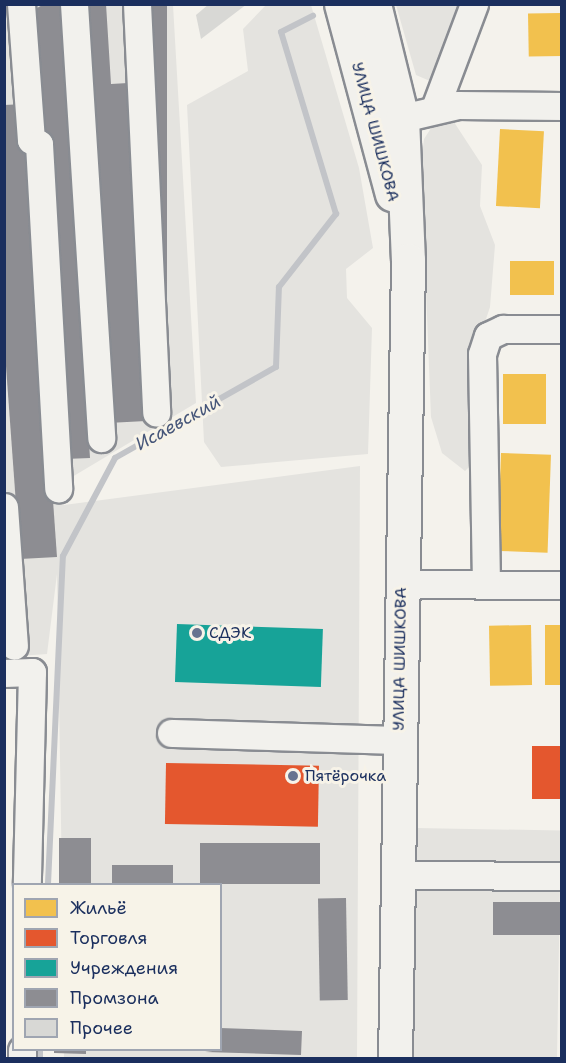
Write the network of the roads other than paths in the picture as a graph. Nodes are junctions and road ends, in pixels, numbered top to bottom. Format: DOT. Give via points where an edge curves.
graph roads {
  1 [pos="21,4"];
  2 [pos="74,4"];
  3 [pos="137,4"];
  4 [pos="340,4"];
  5 [pos="374,4"];
  6 [pos="474,4"];
  7 [pos="4,15"];
  8 [pos="561,106"];
  9 [pos="435,108"];
  10 [pos="402,118"];
  11 [pos="408,260"];
  12 [pos="561,329"];
  13 [pos="156,413"];
  14 [pos="101,438"];
  15 [pos="58,488"];
  16 [pos="4,507"];
  17 [pos="402,584"];
  18 [pos="486,584"];
  19 [pos="561,585"];
  20 [pos="14,646"];
  21 [pos="4,673"];
  22 [pos="171,733"];
  23 [pos="399,740"];
  24 [pos="397,875"];
  25 [pos="561,876"];
  26 [pos="27,883"];
  27 [pos="395,1059"];
  1 -- 7 [label="street"];
  1 -- 15 [label="street" via="31,140 39,144"];
  2 -- 14 [label="street"];
  3 -- 13 [label="street"];
  4 -- 11 [label="main road, УЛИЦА ШИШКОВА"];
  5 -- 10 [label="main road, УЛИЦА ШИШКОВА"];
  6 -- 9 [label="street"];
  8 -- 9 [label="street"];
  9 -- 10 [label="street"];
  10 -- 11 [label="main road, УЛИЦА ШИШКОВА"];
  11 -- 17 [label="main road, УЛИЦА ШИШКОВА"];
  12 -- 18 [label="street" via="504,329 488,336 482,354"];
  16 -- 20 [label="street"];
  17 -- 18 [label="street"];
  17 -- 23 [label="main road, УЛИЦА ШИШКОВА"];
  18 -- 19 [label="street"];
  21 -- 26 [label="street" via="32,672"];
  22 -- 23 [label="street"];
  23 -- 24 [label="main road, УЛИЦА ШИШКОВА"];
  24 -- 25 [label="street"];
  24 -- 27 [label="main road, УЛИЦА ШИШКОВА"];
}
